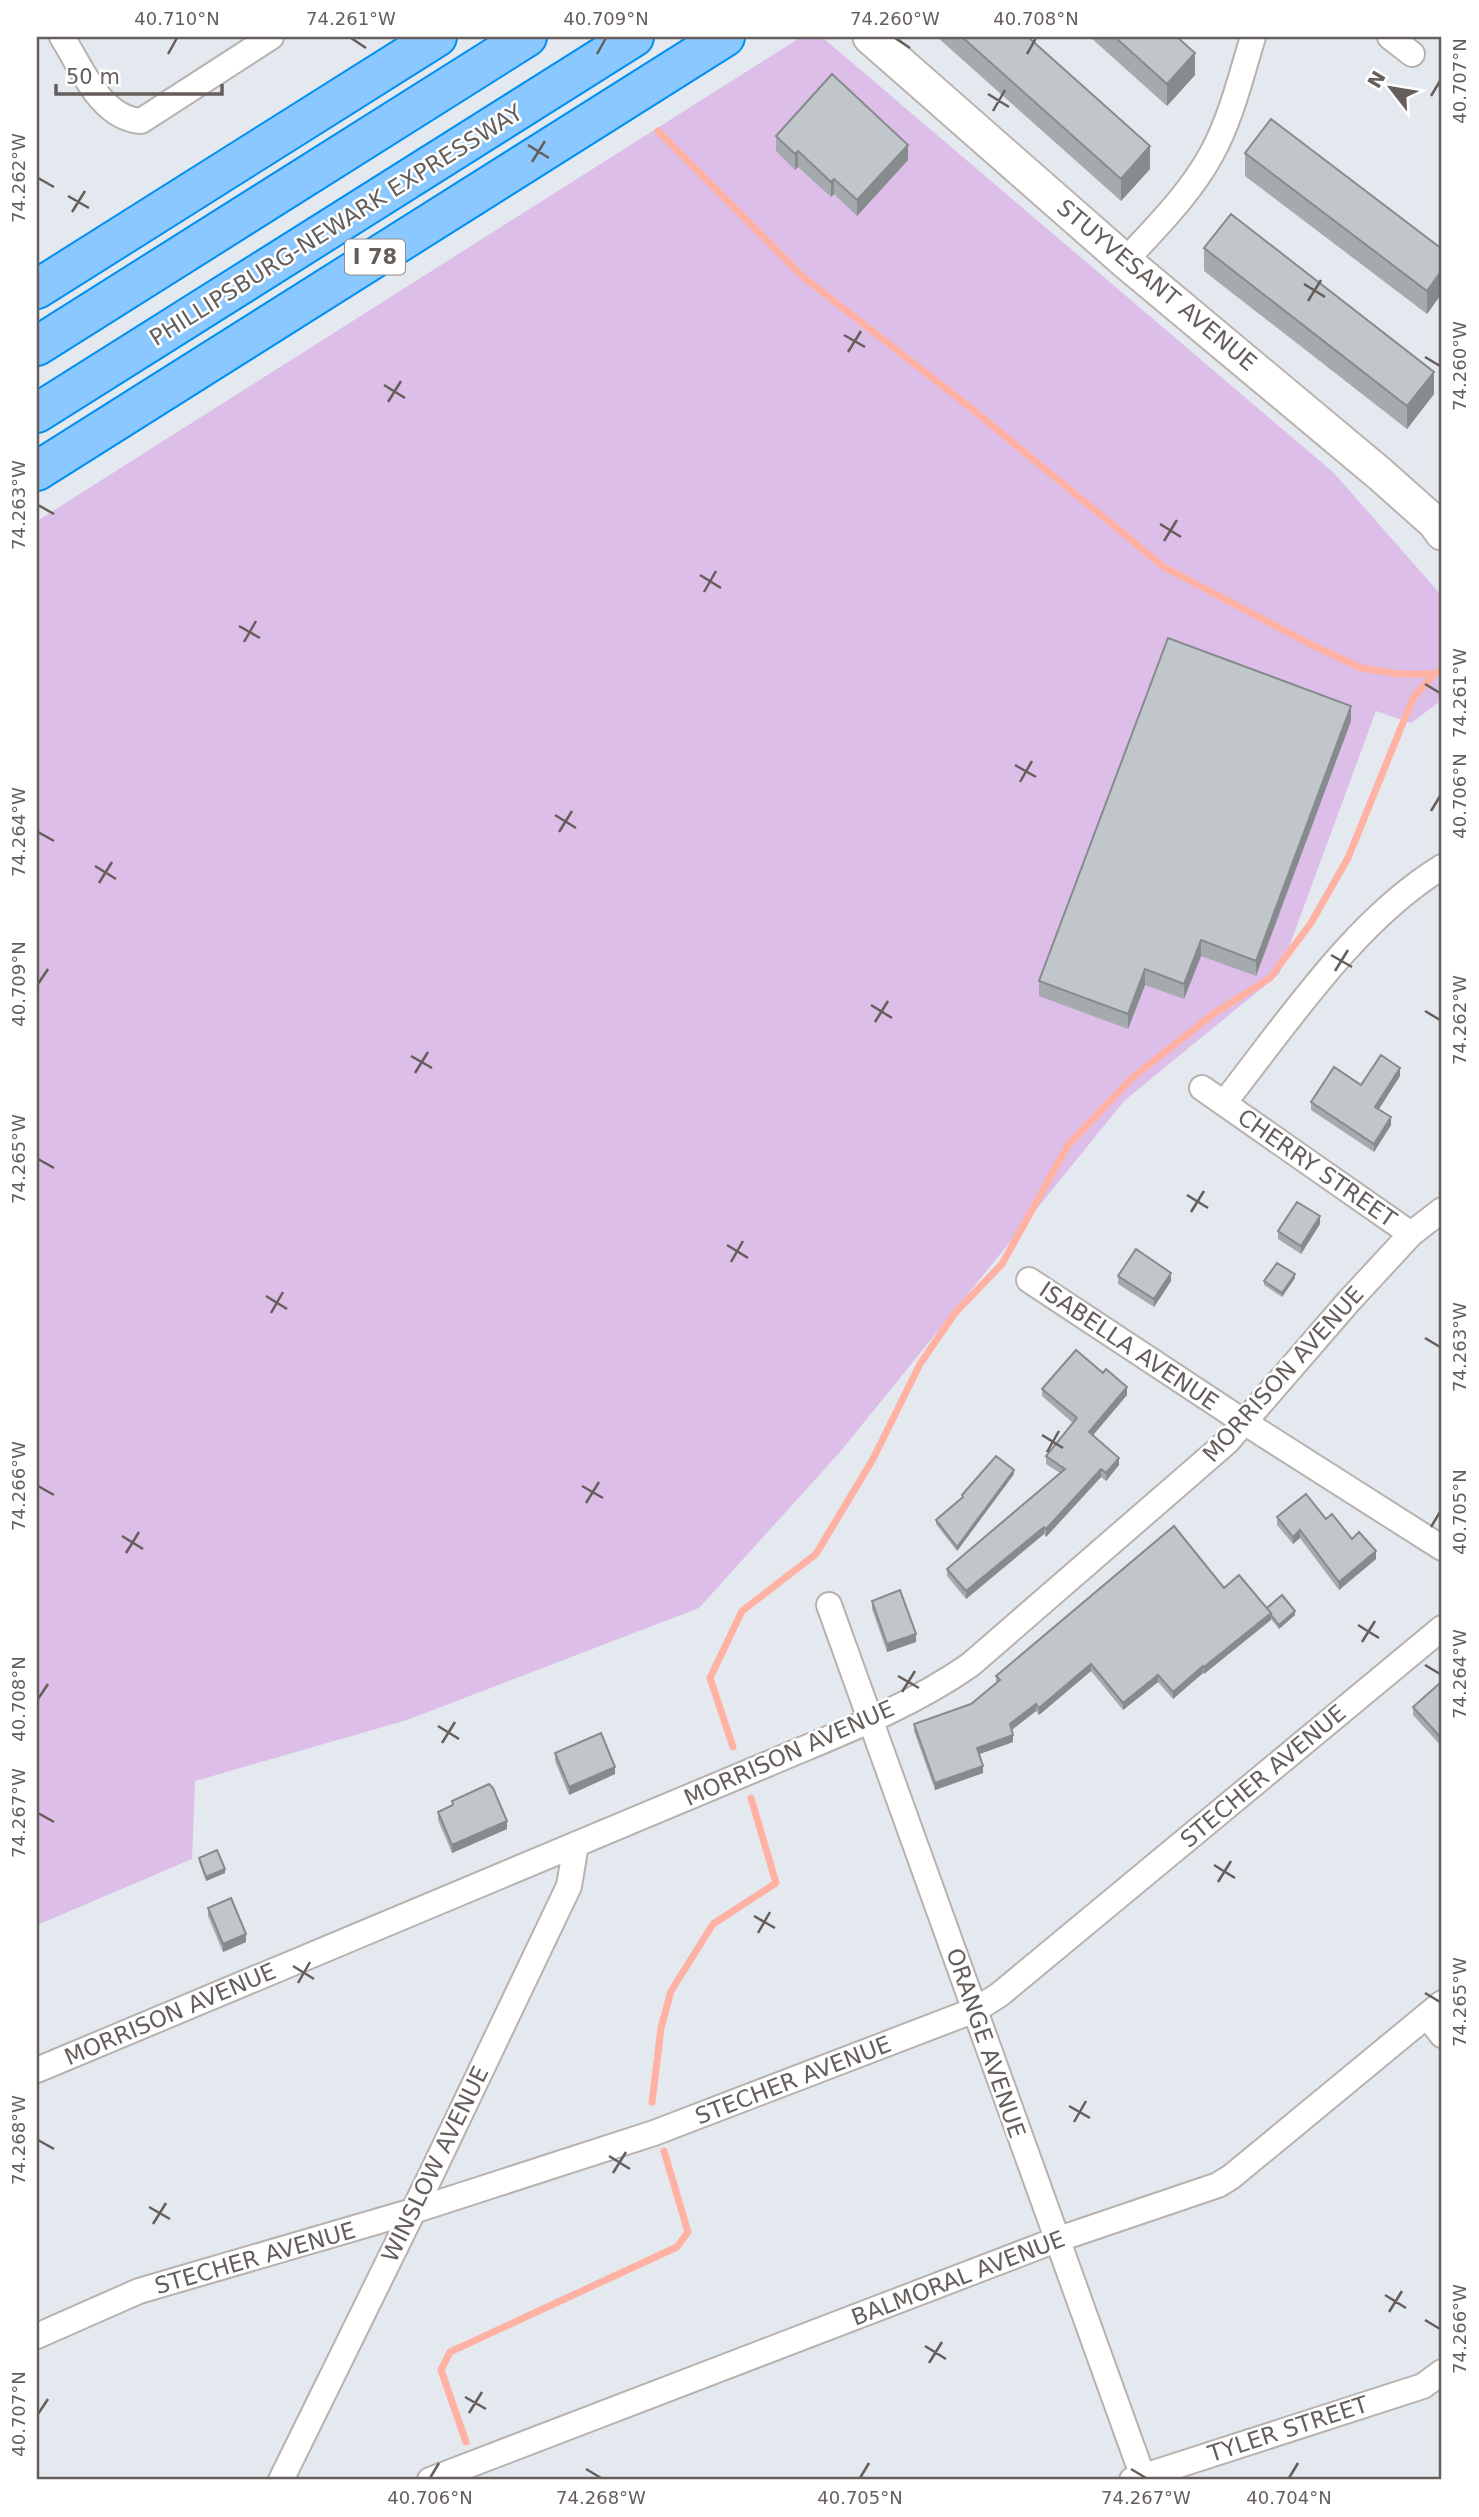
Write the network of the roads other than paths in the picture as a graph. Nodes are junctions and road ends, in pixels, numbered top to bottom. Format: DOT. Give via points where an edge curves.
graph roads {
  1 [pos="62,37"];
  2 [pos="271,37"];
  3 [pos="437,37"];
  4 [pos="527,37"];
  5 [pos="634,37"];
  6 [pos="870,37"];
  7 [pos="1252,37"];
  8 [pos="1390,37"];
  9 [pos="719,40"];
  10 [pos="1412,54"];
  11 [pos="1125,261"];
  12 [pos="37,289"];
  13 [pos="37,346"];
  14 [pos="37,413"];
  15 [pos="37,471"];
  16 [pos="1440,525"];
  17 [pos="1442,867"];
  18 [pos="1202,1088"];
  19 [pos="1224,1103"];
  20 [pos="1442,1210"];
  21 [pos="1411,1234"];
  22 [pos="1029,1280"];
  23 [pos="1244,1422"];
  24 [pos="1442,1548"];
  25 [pos="829,1605"];
  26 [pos="1442,1628"];
  27 [pos="871,1720"];
  28 [pos="576,1844"];
  29 [pos="975,2010"];
  30 [pos="1437,2018"];
  31 [pos="37,2070"];
  32 [pos="413,2211"];
  33 [pos="1056,2240"];
  34 [pos="37,2336"];
  35 [pos="1442,2372"];
  36 [pos="1139,2479"];
  37 [pos="281,2480"];
  38 [pos="430,2480"];
  1 -- 2 [label="street" via="105,105 128,120 141,121"];
  3 -- 12 [label="highway"];
  4 -- 13 [label="highway"];
  5 -- 14 [label="highway, PHILLIPSBURG-NEWARK EXPRESSWAY / I 78"];
  6 -- 11 [label="main road, STUYVESANT AVENUE"];
  7 -- 11 [label="street" via="1212,153 1194,182"];
  8 -- 10 [label="street"];
  9 -- 15 [label="highway, PHILLIPSBURG-NEWARK EXPRESSWAY / I 78"];
  11 -- 16 [label="main road, STUYVESANT AVENUE"];
  17 -- 19 [label="street" via="1365,929"];
  18 -- 19 [label="street, CHERRY STREET"];
  19 -- 21 [label="street, CHERRY STREET"];
  20 -- 21 [label="street, MORRISON AVENUE"];
  21 -- 23 [label="street, MORRISON AVENUE"];
  22 -- 23 [label="street, ISABELLA AVENUE"];
  23 -- 24 [label="street, ISABELLA AVENUE"];
  23 -- 27 [label="street, MORRISON AVENUE" via="1227,1442 970,1665"];
  25 -- 27 [label="street, ORANGE AVENUE"];
  26 -- 29 [label="street, STECHER AVENUE" via="999,1995"];
  27 -- 28 [label="street, MORRISON AVENUE"];
  27 -- 29 [label="street, ORANGE AVENUE"];
  28 -- 31 [label="street, MORRISON AVENUE"];
  28 -- 32 [label="street, WINSLOW AVENUE" via="569,1886"];
  29 -- 32 [label="street, STECHER AVENUE" via="654,2133"];
  29 -- 33 [label="street, ORANGE AVENUE"];
  30 -- 33 [label="street, BALMORAL AVENUE" via="1231,2178"];
  32 -- 34 [label="street, STECHER AVENUE" via="139,2291"];
  32 -- 37 [label="street, WINSLOW AVENUE"];
  33 -- 36 [label="street, ORANGE AVENUE"];
  33 -- 38 [label="street, BALMORAL AVENUE"];
  35 -- 36 [label="street, TYLER STREET" via="1423,2386"];
}
